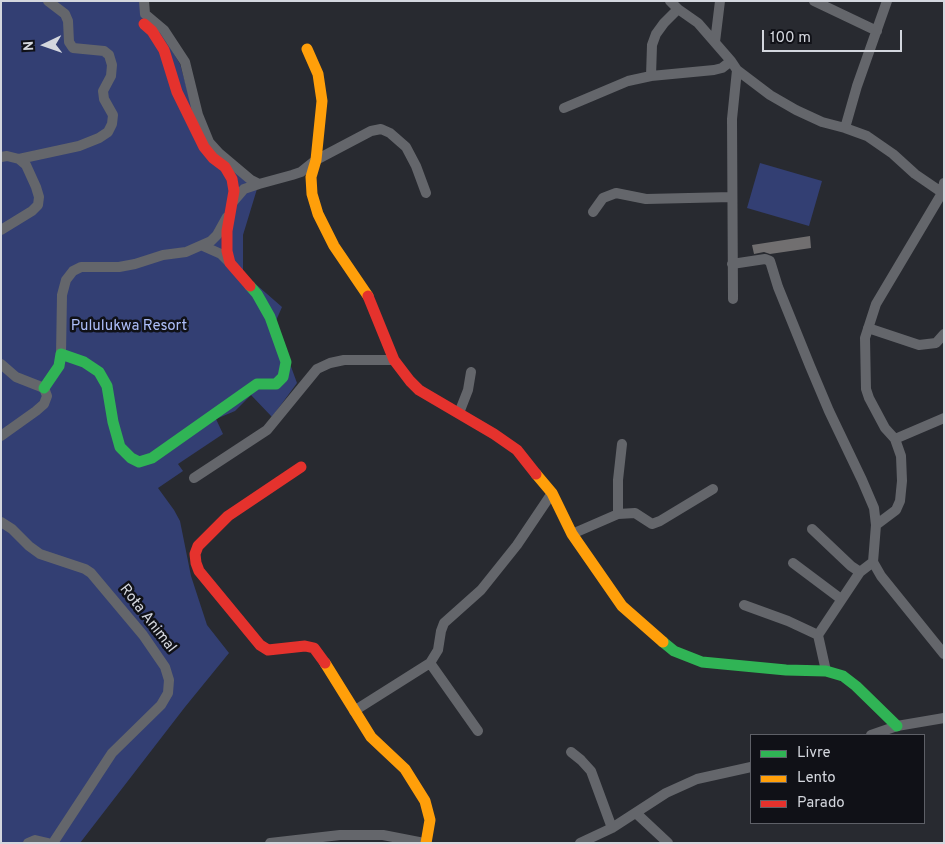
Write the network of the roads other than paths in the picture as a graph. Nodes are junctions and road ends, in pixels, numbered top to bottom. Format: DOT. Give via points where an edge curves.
graph roads {
  1 [pos="48,1"];
  2 [pos="144,1"];
  3 [pos="670,1"];
  4 [pos="720,1"];
  5 [pos="814,1"];
  6 [pos="888,1"];
  7 [pos="678,9"];
  8 [pos="144,24"];
  9 [pos="877,31"];
  10 [pos="715,42"];
  11 [pos="307,49"];
  12 [pos="734,66"];
  13 [pos="651,76"];
  14 [pos="564,108"];
  15 [pos="845,128"];
  16 [pos="1,157"];
  17 [pos="19,159"];
  18 [pos="316,160"];
  19 [pos="259,184"];
  20 [pos="943,190"];
  21 [pos="426,193"];
  22 [pos="732,197"];
  23 [pos="231,205"];
  24 [pos="593,212"];
  25 [pos="1,230"];
  26 [pos="203,246"];
  27 [pos="230,263"];
  28 [pos="732,264"];
  29 [pos="733,299"];
  30 [pos="868,328"];
  31 [pos="944,334"];
  32 [pos="61,354"];
  33 [pos="394,360"];
  34 [pos="1,364"];
  35 [pos="471,372"];
  36 [pos="44,388"];
  37 [pos="459,413"];
  38 [pos="944,418"];
  39 [pos="1,436"];
  40 [pos="895,439"];
  41 [pos="622,444"];
  42 [pos="301,467"];
  43 [pos="194,478"];
  44 [pos="713,489"];
  45 [pos="552,493"];
  46 [pos="618,514"];
  47 [pos="1,522"];
  48 [pos="876,525"];
  49 [pos="812,529"];
  50 [pos="572,534"];
  51 [pos="873,562"];
  52 [pos="793,563"];
  53 [pos="860,572"];
  54 [pos="841,599"];
  55 [pos="744,605"];
  56 [pos="818,635"];
  57 [pos="944,654"];
  58 [pos="430,663"];
  59 [pos="826,671"];
  60 [pos="354,711"];
  61 [pos="944,718"];
  62 [pos="897,726"];
  63 [pos="478,731"];
  64 [pos="874,734"];
  65 [pos="571,752"];
  66 [pos="750,767"];
  67 [pos="637,814"];
  68 [pos="612,828"];
  69 [pos="28,843"];
  70 [pos="48,843"];
  71 [pos="53,843"];
  72 [pos="270,843"];
  73 [pos="425,843"];
  74 [pos="580,843"];
  75 [pos="668,843"];
  1 -- 17 [label="street" via="65,14 69,42 73,48 104,51 109,56 111,76 103,91 113,115 112,124 108,132 99,138 78,146"];
  2 -- 19 [label="street" via="145,14 164,30 185,62 198,115 209,142"];
  3 -- 7 [label="street"];
  4 -- 10 [label="street"];
  5 -- 9 [label="street"];
  6 -- 9 [label="street"];
  7 -- 10 [label="street" via="698,23"];
  7 -- 13 [label="street" via="656,34 652,45"];
  8 -- 23 [label="street" via="164,50 177,92 204,147 225,167 232,179"];
  9 -- 15 [label="street"];
  10 -- 12 [label="street"];
  11 -- 18 [label="street" via="318,74 322,100"];
  12 -- 13 [label="street"];
  12 -- 15 [label="street" via="770,95 796,110"];
  12 -- 22 [label="street"];
  13 -- 14 [label="street" via="628,81"];
  15 -- 20 [label="street" via="867,136"];
  16 -- 17 [label="street"];
  17 -- 25 [label="street" via="26,164 36,187 38,205"];
  18 -- 19 [label="street" via="292,176"];
  18 -- 21 [label="street" via="371,131 382,129 406,147"];
  18 -- 33 [label="street" via="311,177 318,214 334,246 368,295"];
  19 -- 23 [label="street" via="244,189"];
  20 -- 30 [label="street" via="876,304"];
  22 -- 24 [label="street" via="646,199 616,193 603,198"];
  22 -- 28 [label="street"];
  23 -- 26 [label="street" via="217,235"];
  23 -- 27 [label="street" via="226,251"];
  26 -- 27 [label="street" via="221,254"];
  26 -- 32 [label="street" via="127,266 81,267 73,271 62,294"];
  27 -- 32 [label="street" via="258,294 270,317 286,362 284,377 276,384 257,384 152,458 139,462 120,447 107,386 99,372 84,362"];
  28 -- 29 [label="street"];
  28 -- 48 [label="street" via="765,259 770,262 829,411 874,508"];
  30 -- 31 [label="street" via="919,345 936,343"];
  30 -- 40 [label="street" via="864,346 866,389 884,428"];
  32 -- 36 [label="street" via="59,366"];
  33 -- 37 [label="street" via="420,390"];
  33 -- 43 [label="street" via="344,360 317,369 267,430"];
  34 -- 36 [label="street" via="16,377"];
  35 -- 37 [label="street"];
  36 -- 39 [label="street" via="47,396 44,404"];
  37 -- 45 [label="street" via="518,450"];
  38 -- 40 [label="street"];
  40 -- 48 [label="street" via="901,456 900,501 896,510"];
  41 -- 46 [label="street"];
  42 -- 60 [label="street" via="228,516 198,546 196,563 199,571 260,645 268,650 314,648"];
  44 -- 46 [label="street" via="652,524 635,514"];
  45 -- 50 [label="street"];
  45 -- 58 [label="street" via="481,590 444,623 438,650"];
  46 -- 50 [label="street"];
  47 -- 71 [label="street, Rota Animal" via="40,554 91,573 143,635 165,667 168,680 168,693 161,705 112,753"];
  48 -- 51 [label="street"];
  49 -- 53 [label="street"];
  50 -- 59 [label="street" via="622,606 674,651 702,662"];
  51 -- 53 [label="street"];
  51 -- 57 [label="street"];
  52 -- 54 [label="street"];
  53 -- 54 [label="street"];
  54 -- 56 [label="street"];
  55 -- 56 [label="street"];
  56 -- 59 [label="street"];
  58 -- 60 [label="street"];
  58 -- 63 [label="street"];
  59 -- 62 [label="street" via="843,676 856,686"];
  60 -- 73 [label="street" via="371,737 405,769 425,801 430,820"];
  61 -- 62 [label="street"];
  62 -- 64 [label="street"];
  65 -- 68 [label="street" via="591,771"];
  66 -- 67 [label="street" via="696,779 666,793"];
  67 -- 68 [label="street"];
  67 -- 75 [label="street"];
  68 -- 74 [label="street"];
  69 -- 70 [label="street" via="35,840"];
  72 -- 73 [label="street" via="383,835"];
}
